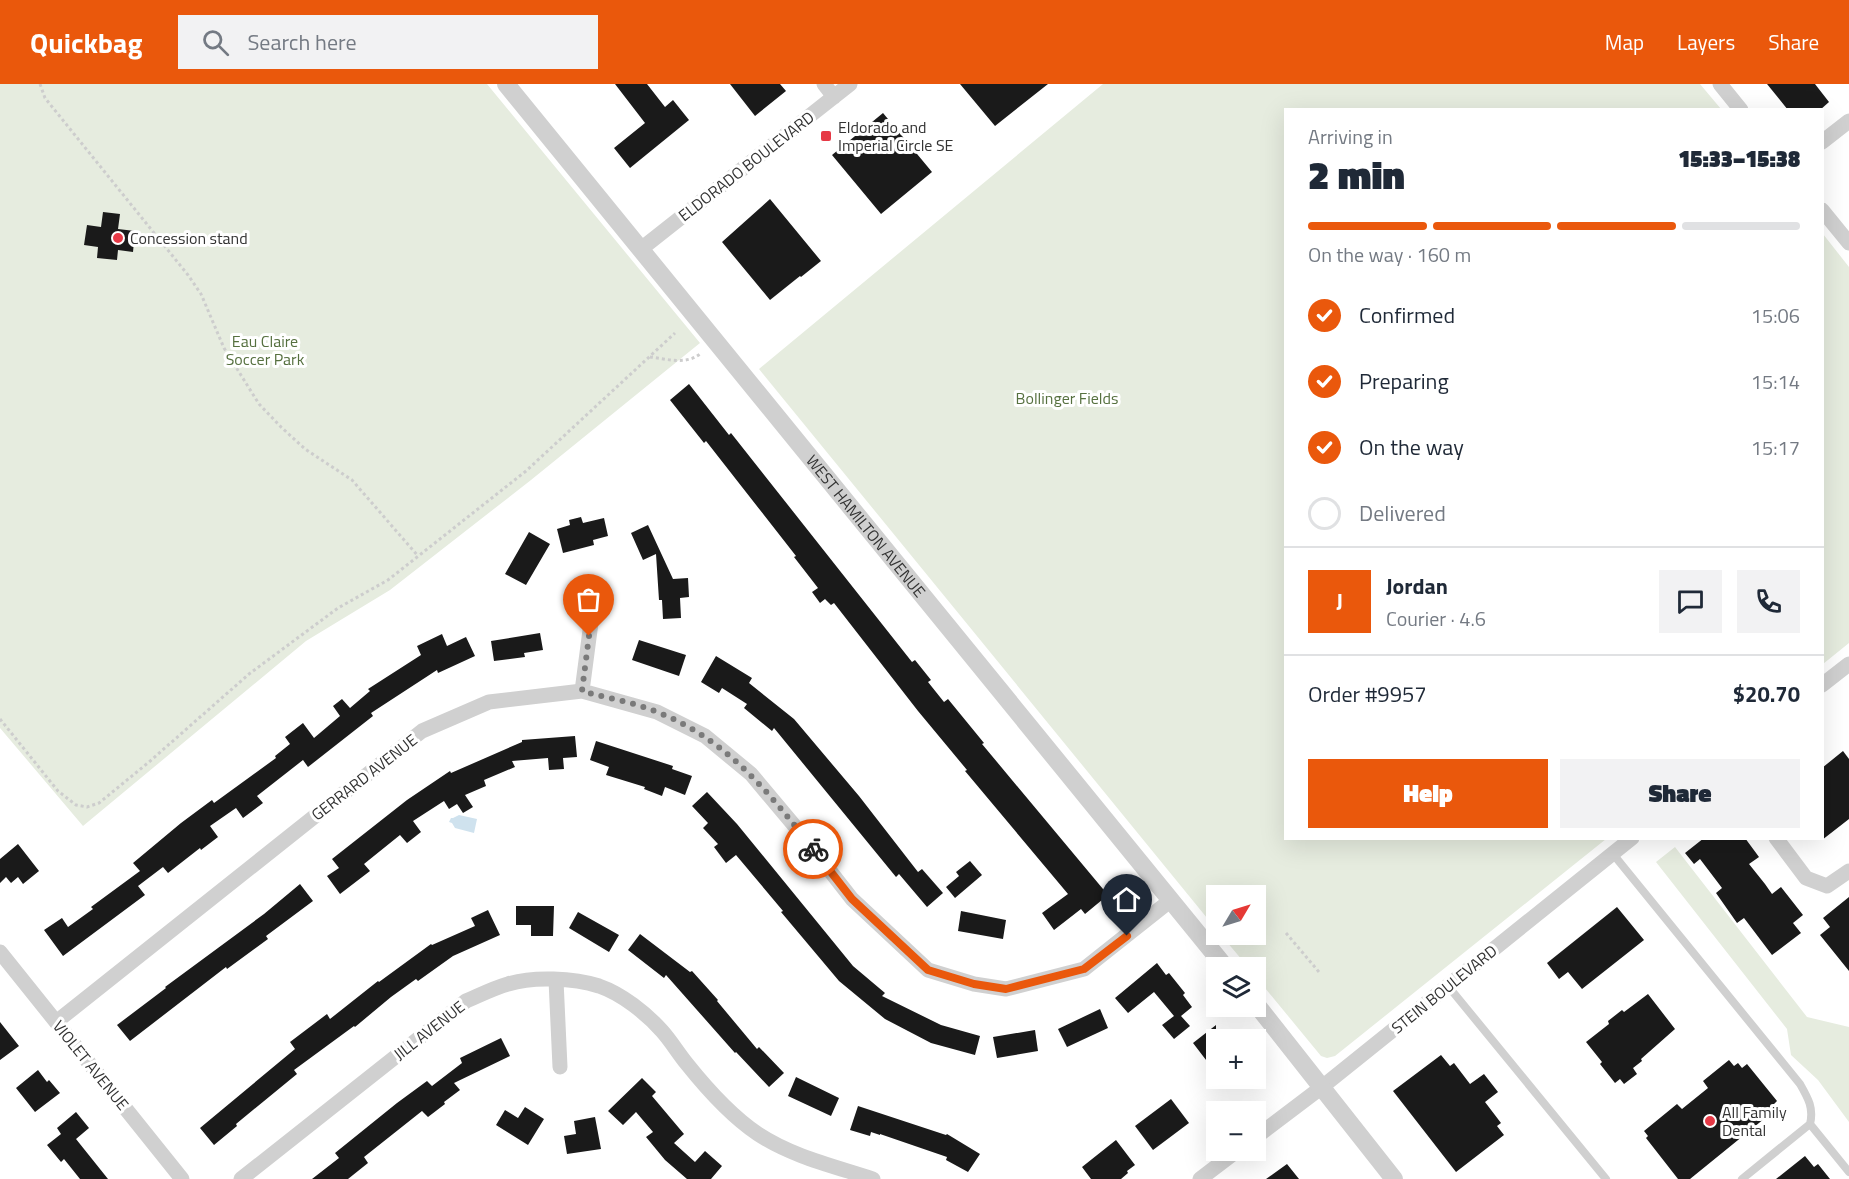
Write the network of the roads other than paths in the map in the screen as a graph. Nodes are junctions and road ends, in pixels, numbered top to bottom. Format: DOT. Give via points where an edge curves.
graph roads {
  1 [pos="506,84"];
  2 [pos="824,84"];
  3 [pos="850,84"];
  4 [pos="1720,84"];
  5 [pos="834,97"];
  6 [pos="1739,108"];
  7 [pos="1849,121"];
  8 [pos="1824,140"];
  9 [pos="1824,212"];
  10 [pos="1849,243"];
  11 [pos="641,249"];
  12 [pos="594,600"];
  13 [pos="1849,664"];
  14 [pos="1824,683"];
  15 [pos="582,691"];
  16 [pos="1630,840"];
  17 [pos="1778,840"];
  18 [pos="1613,854"];
  19 [pos="1849,871"];
  20 [pos="1171,900"];
  21 [pos="0,952"];
  22 [pos="1217,957"];
  23 [pos="556,980"];
  24 [pos="1448,986"];
  25 [pos="1266,1017"];
  26 [pos="56,1022"];
  27 [pos="560,1067"];
  28 [pos="1322,1087"];
  29 [pos="1810,1124"];
  30 [pos="1266,1129"];
  31 [pos="1224,1161"];
  32 [pos="1849,1172"];
  33 [pos="182,1179"];
  34 [pos="241,1179"];
  35 [pos="873,1179"];
  36 [pos="1200,1179"];
  37 [pos="1394,1179"];
  38 [pos="1606,1179"];
  39 [pos="1742,1179"];
  1 -- 11 [label="street, WEST HAMILTON AVENUE"];
  2 -- 5 [label="street"];
  3 -- 5 [label="street, ELDORADO BOULEVARD"];
  4 -- 6 [label="street"];
  5 -- 11 [label="street, ELDORADO BOULEVARD"];
  7 -- 8 [label="street"];
  9 -- 10 [label="street"];
  11 -- 20 [label="street, WEST HAMILTON AVENUE"];
  12 -- 15 [label="street"];
  13 -- 14 [label="street"];
  15 -- 20 [label="street, GERRARD AVENUE" via="657,712 705,736 751,774 852,899 928,970 1006,989 1084,969"];
  15 -- 26 [label="street, GERRARD AVENUE" via="489,702 422,731"];
  16 -- 18 [label="street, STEIN BOULEVARD"];
  17 -- 19 [label="street" via="1806,878 1827,886"];
  18 -- 24 [label="street, STEIN BOULEVARD"];
  18 -- 29 [label="lane" via="1800,1084 1813,1114"];
  20 -- 22 [label="street, WEST HAMILTON AVENUE"];
  21 -- 26 [label="street, VIOLET AVENUE"];
  23 -- 27 [label="street"];
  23 -- 34 [label="street, JILL AVENUE" via="509,984 466,1001"];
  23 -- 35 [label="street, JILL AVENUE" via="599,986 636,1007 662,1030 725,1107 757,1134 790,1152"];
  24 -- 28 [label="street, STEIN BOULEVARD"];
  24 -- 38 [label="lane"];
  25 -- 28 [label="street"];
  26 -- 33 [label="street, VIOLET AVENUE"];
  28 -- 30 [label="street, STEIN BOULEVARD"];
  28 -- 37 [label="street"];
  29 -- 32 [label="lane"];
  29 -- 39 [label="lane"];
  31 -- 36 [label="street"];
}
